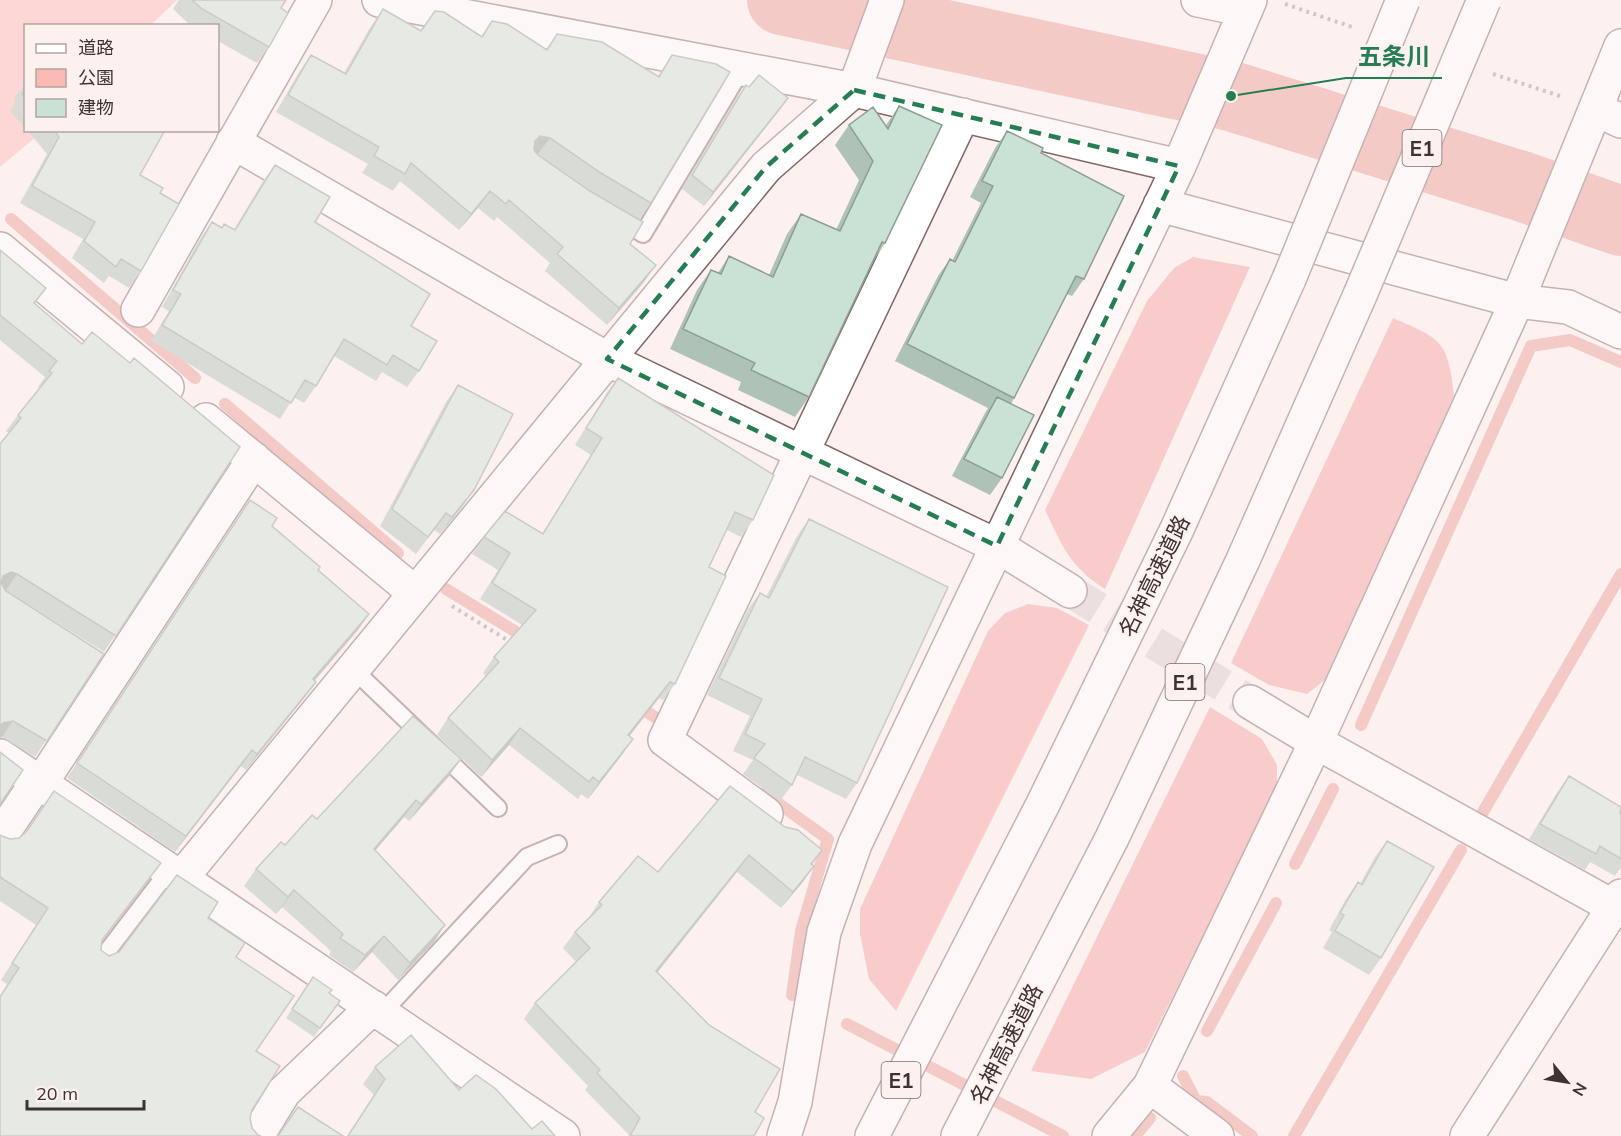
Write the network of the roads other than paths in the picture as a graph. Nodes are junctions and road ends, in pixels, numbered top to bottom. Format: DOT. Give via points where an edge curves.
graph roads {
  1 [pos="315,0"];
  2 [pos="379,0"];
  3 [pos="887,0"];
  4 [pos="1198,0"];
  5 [pos="1403,0"];
  6 [pos="1484,0"];
  7 [pos="1245,11"];
  8 [pos="1621,46"];
  9 [pos="743,67"];
  10 [pos="857,78"];
  11 [pos="963,115"];
  12 [pos="1603,116"];
  13 [pos="233,142"];
  14 [pos="1185,153"];
  15 [pos="1160,205"];
  16 [pos="603,211"];
  17 [pos="0,249"];
  18 [pos="1516,302"];
  19 [pos="138,310"];
  20 [pos="1621,332"];
  21 [pos="607,359"];
  22 [pos="801,453"];
  23 [pos="254,459"];
  24 [pos="997,546"];
  25 [pos="418,589"];
  26 [pos="1070,591"];
  27 [pos="353,669"];
  28 [pos="1250,702"];
  29 [pos="1316,742"];
  30 [pos="0,756"];
  31 [pos="39,782"];
  32 [pos="498,808"];
  33 [pos="785,828"];
  34 [pos="0,837"];
  35 [pos="558,844"];
  36 [pos="176,873"];
  37 [pos="1619,905"];
  38 [pos="99,963"];
  39 [pos="378,1010"];
  40 [pos="1150,1086"];
  41 [pos="256,1136"];
  42 [pos="563,1136"];
  43 [pos="784,1136"];
  44 [pos="872,1136"];
  45 [pos="958,1136"];
  46 [pos="1109,1136"];
  47 [pos="1216,1136"];
  48 [pos="1467,1136"];
  1 -- 13 [label="main road"];
  2 -- 9 [label="main road"];
  3 -- 10 [label="main road"];
  4 -- 7 [label="main road"];
  5 -- 44 [label="main road, 名神高速道路 / E1, bridge" via="1289,279 1177,529 1043,804"];
  6 -- 45 [label="main road, 名神高速道路 / E1, bridge" via="1360,295 1247,549 1112,838"];
  7 -- 14 [label="main road"];
  8 -- 12 [label="main road"];
  9 -- 10 [label="main road"];
  9 -- 16 [label="lane" via="643,234"];
  10 -- 11 [label="main road"];
  10 -- 21 [label="main road" via="766,167"];
  11 -- 14 [label="main road"];
  11 -- 22 [label="main road"];
  12 -- 18 [label="main road"];
  13 -- 19 [label="main road"];
  13 -- 21 [label="main road"];
  14 -- 15 [label="main road"];
  15 -- 18 [label="main road"];
  15 -- 24 [label="main road"];
  17 -- 23 [label="main road"];
  18 -- 20 [label="main road" via="1568,307"];
  18 -- 29 [label="main road"];
  21 -- 22 [label="main road"];
  21 -- 25 [label="main road"];
  22 -- 24 [label="main road"];
  22 -- 33 [label="main road" via="665,740"];
  23 -- 25 [label="main road"];
  23 -- 31 [label="main road" via="109,668"];
  24 -- 26 [label="main road"];
  24 -- 43 [label="main road" via="855,844 824,932 795,1102"];
  25 -- 27 [label="main road"];
  27 -- 32 [label="lane"];
  27 -- 36 [label="main road"];
  28 -- 29 [label="main road"];
  29 -- 37 [label="main road"];
  29 -- 40 [label="main road"];
  30 -- 31 [label="main road"];
  31 -- 34 [label="main road"];
  31 -- 36 [label="main road"];
  35 -- 39 [label="lane" via="527,857"];
  36 -- 38 [label="lane"];
  36 -- 39 [label="main road"];
  37 -- 48 [label="main road"];
  39 -- 41 [label="main road" via="284,1092"];
  39 -- 42 [label="main road"];
  40 -- 46 [label="main road"];
  40 -- 47 [label="main road"];
}
